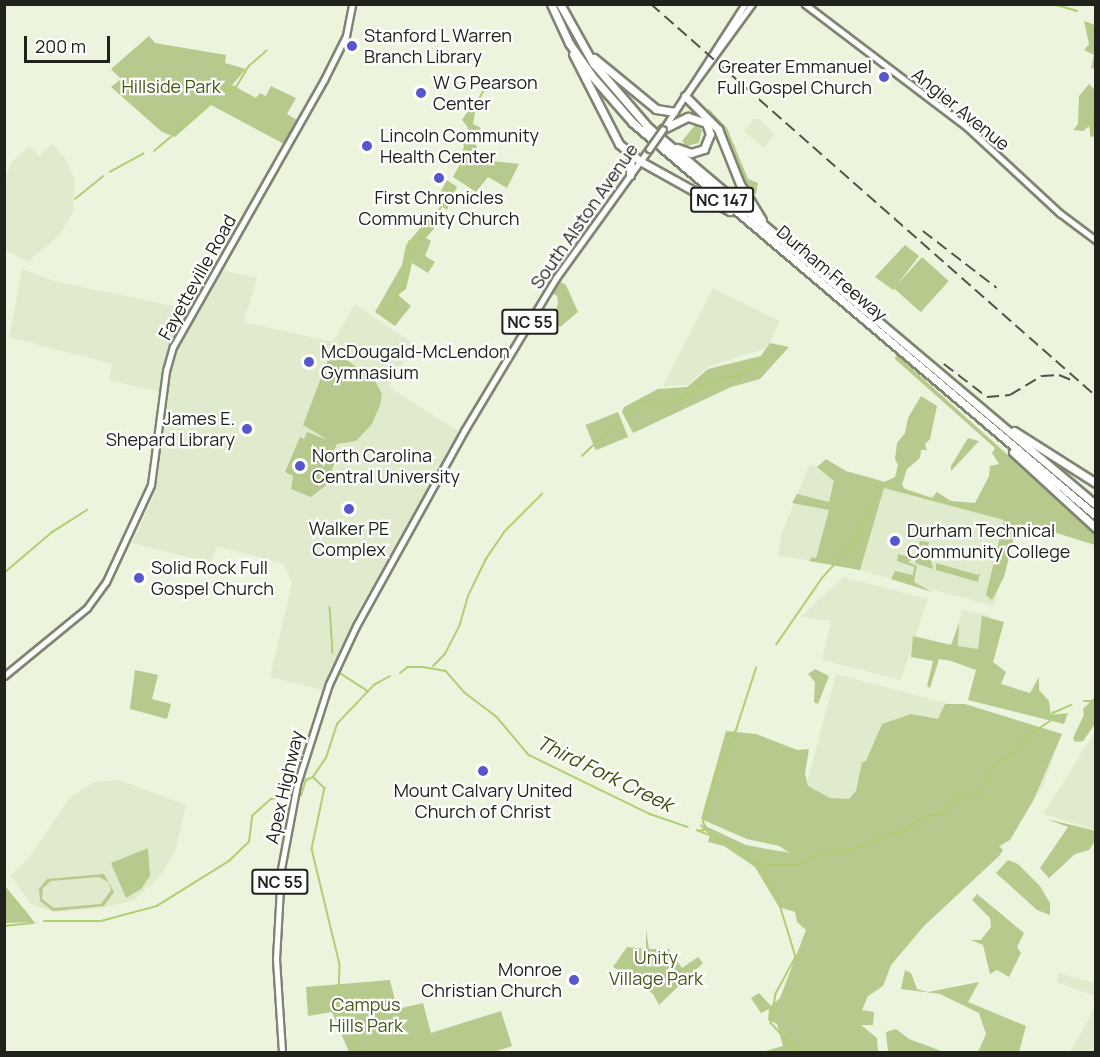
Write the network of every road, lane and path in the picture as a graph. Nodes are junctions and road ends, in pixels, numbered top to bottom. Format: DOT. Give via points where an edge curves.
graph roads {
  1 [pos="352,4"];
  2 [pos="550,4"];
  3 [pos="560,4"];
  4 [pos="745,4"];
  5 [pos="752,4"];
  6 [pos="804,4"];
  7 [pos="576,35"];
  8 [pos="568,43"];
  9 [pos="686,95"];
  10 [pos="674,112"];
  11 [pos="663,129"];
  12 [pos="665,141"];
  13 [pos="629,153"];
  14 [pos="640,161"];
  15 [pos="630,175"];
  16 [pos="753,227"];
  17 [pos="769,229"];
  18 [pos="1095,240"];
  19 [pos="892,339"];
  20 [pos="904,348"];
  21 [pos="973,401"];
  22 [pos="961,402"];
  23 [pos="1095,483"];
  24 [pos="1095,505"];
  25 [pos="1095,516"];
  26 [pos="1095,528"];
  27 [pos="381,579"];
  28 [pos="4,676"];
  29 [pos="282,1053"];
  1 -- 28 [label="main road, Fayetteville Road" via="346,36 328,73 173,347 166,371 152,485 106,582 87,608"];
  2 -- 8 [label="highway, Durham Freeway / NC 147"];
  3 -- 7 [label="highway, Durham Freeway / NC 147"];
  4 -- 9 [label="main road, NC 55"];
  5 -- 9 [label="main road, South Alston Avenue / NC 55"];
  6 -- 18 [label="main road, Angier Avenue" via="971,130 1060,213"];
  7 -- 10 [label="highway" via="617,81 656,109"];
  7 -- 12 [label="highway, Durham Freeway / NC 147" via="620,98"];
  8 -- 13 [label="highway" via="612,135"];
  8 -- 16 [label="highway, Durham Freeway / NC 147" via="626,116"];
  9 -- 10 [label="main road, South Alston Avenue / NC 55"];
  9 -- 17 [label="highway" via="718,129 743,190"];
  10 -- 11 [label="main road, South Alston Avenue / NC 55"];
  11 -- 12 [label="highway" via="679,119 692,117 705,122 710,134 706,147 695,153"];
  11 -- 14 [label="main road, South Alston Avenue / NC 55, bridge"];
  12 -- 17 [label="highway, Durham Freeway / NC 147"];
  13 -- 14 [label="highway"];
  13 -- 15 [label="highway" via="633,161"];
  14 -- 15 [label="main road, South Alston Avenue / NC 55"];
  14 -- 16 [label="highway"];
  15 -- 27 [label="main road, South Alston Avenue / NC 55" via="556,278"];
  16 -- 19 [label="highway, Durham Freeway / NC 147"];
  17 -- 19 [label="highway, Durham Freeway / NC 147"];
  19 -- 20 [label="highway, Durham Freeway / NC 147"];
  20 -- 21 [label="highway, Durham Freeway / NC 147"];
  20 -- 22 [label="highway, Durham Freeway / NC 147"];
  21 -- 23 [label="highway"];
  21 -- 24 [label="highway, Durham Freeway / NC 147"];
  22 -- 25 [label="highway, Durham Freeway / NC 147"];
  22 -- 26 [label="highway"];
  27 -- 29 [label="main road, Apex Highway / NC 55" via="326,693 293,800 277,920"];
}
